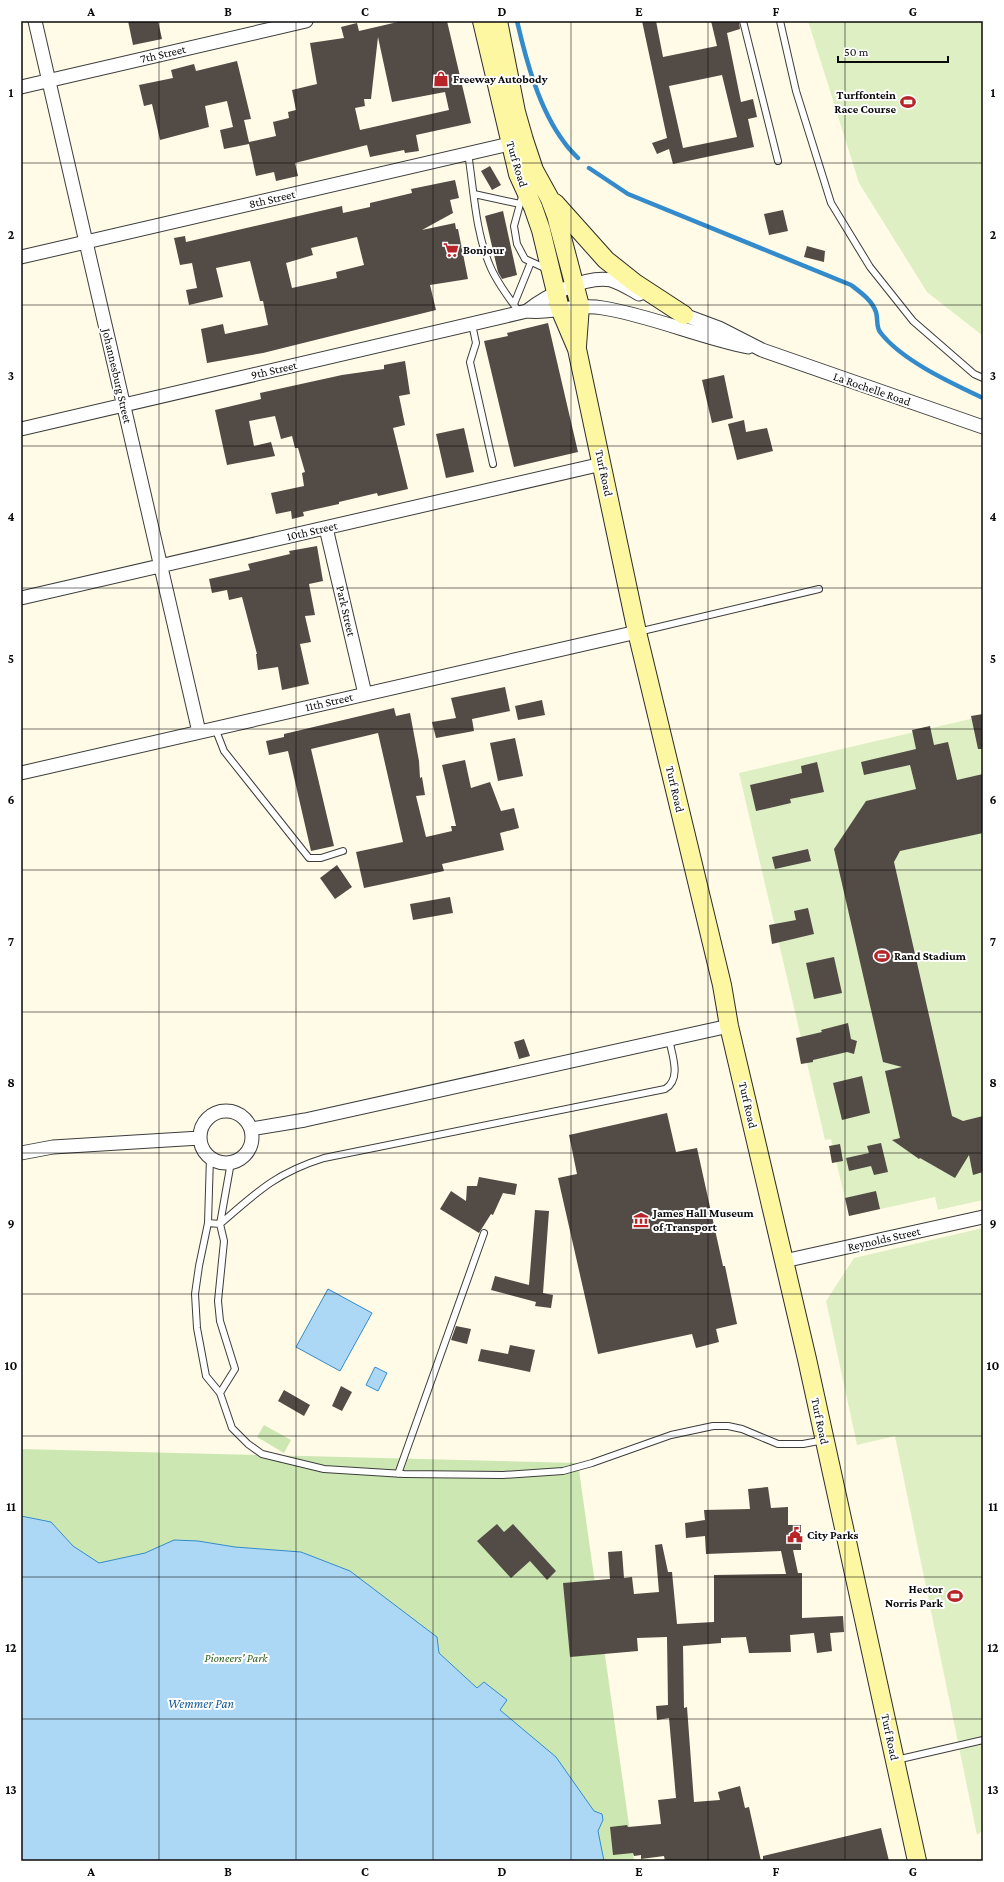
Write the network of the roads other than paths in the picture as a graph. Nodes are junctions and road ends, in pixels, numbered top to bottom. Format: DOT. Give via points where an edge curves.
graph roads {
  1 [pos="35,21"];
  2 [pos="306,21"];
  3 [pos="482,21"];
  4 [pos="498,21"];
  5 [pos="743,21"];
  6 [pos="780,21"];
  7 [pos="49,81"];
  8 [pos="21,87"];
  9 [pos="517,142"];
  10 [pos="468,153"];
  11 [pos="778,161"];
  12 [pos="474,194"];
  13 [pos="522,196"];
  14 [pos="550,199"];
  15 [pos="86,242"];
  16 [pos="21,257"];
  17 [pos="531,262"];
  18 [pos="552,271"];
  19 [pos="575,286"];
  20 [pos="558,300"];
  21 [pos="580,306"];
  22 [pos="520,309"];
  23 [pos="684,315"];
  24 [pos="472,324"];
  25 [pos="577,349"];
  26 [pos="762,350"];
  27 [pos="983,378"];
  28 [pos="124,405"];
  29 [pos="983,427"];
  30 [pos="21,429"];
  31 [pos="493,464"];
  32 [pos="602,464"];
  33 [pos="326,528"];
  34 [pos="161,566"];
  35 [pos="819,589"];
  36 [pos="21,598"];
  37 [pos="637,632"];
  38 [pos="365,694"];
  39 [pos="216,728"];
  40 [pos="199,732"];
  41 [pos="21,773"];
  42 [pos="343,851"];
  43 [pos="729,1026"];
  44 [pos="669,1039"];
  45 [pos="251,1129"];
  46 [pos="200,1138"];
  47 [pos="21,1153"];
  48 [pos="210,1157"];
  49 [pos="231,1162"];
  50 [pos="983,1217"];
  51 [pos="208,1223"];
  52 [pos="220,1224"];
  53 [pos="484,1233"];
  54 [pos="784,1261"];
  55 [pos="220,1393"];
  56 [pos="824,1439"];
  57 [pos="398,1474"];
  58 [pos="983,1740"];
  59 [pos="895,1760"];
  60 [pos="917,1861"];
  1 -- 7 [label="street, Johannesburg Street"];
  2 -- 7 [label="street, 7th Street"];
  3 -- 9 [label="main road, Turf Road"];
  4 -- 9 [label="main road, Turf Road" via="516,112"];
  5 -- 11 [label="lane"];
  6 -- 27 [label="lane" via="796,90 831,203 870,267 913,321 974,374"];
  7 -- 8 [label="street, 7th Street"];
  7 -- 15 [label="street, Johannesburg Street"];
  9 -- 10 [label="street, 8th Street"];
  9 -- 13 [label="main road, Turf Road"];
  9 -- 14 [label="main road, Turf Road"];
  10 -- 12 [label="lane"];
  10 -- 15 [label="street, 8th Street"];
  12 -- 13 [label="lane"];
  12 -- 22 [label="lane" via="477,222 490,266 504,291"];
  13 -- 17 [label="lane" via="514,226 516,244 525,259"];
  13 -- 18 [label="main road, Turf Road" via="533,207"];
  14 -- 19 [label="main road, Turf Road" via="562,233"];
  14 -- 23 [label="main road" via="606,260 635,283"];
  15 -- 16 [label="street, 8th Street"];
  15 -- 28 [label="street, Johannesburg Street"];
  17 -- 18 [label="lane"];
  17 -- 22 [label="lane"];
  18 -- 20 [label="main road, Turf Road"];
  19 -- 20 [label="street, La Rochelle Road"];
  19 -- 21 [label="main road, Turf Road"];
  19 -- 23 [label="street, La Rochelle Road" via="601,279 610,280"];
  20 -- 21 [label="street, La Rochelle Road"];
  20 -- 22 [label="street, 9th Street" via="538,312"];
  20 -- 25 [label="main road, Turf Road"];
  21 -- 25 [label="main road, Turf Road"];
  21 -- 26 [label="street, La Rochelle Road" via="620,312 722,342"];
  22 -- 24 [label="street, 9th Street"];
  23 -- 26 [label="street, La Rochelle Road" via="719,328"];
  24 -- 28 [label="street, 9th Street"];
  24 -- 31 [label="lane" via="476,344 470,362"];
  25 -- 32 [label="main road, Turf Road"];
  26 -- 29 [label="street, La Rochelle Road"];
  28 -- 30 [label="street, 9th Street"];
  28 -- 34 [label="street, Johannesburg Street"];
  32 -- 33 [label="street, 10th Street"];
  32 -- 37 [label="main road, Turf Road"];
  33 -- 34 [label="street, 10th Street"];
  33 -- 38 [label="street, Park Street"];
  34 -- 36 [label="street, 10th Street"];
  34 -- 40 [label="street, Johannesburg Street"];
  35 -- 37 [label="lane"];
  37 -- 38 [label="street, 11th Street"];
  37 -- 43 [label="main road, Turf Road" via="722,986"];
  38 -- 39 [label="street, 11th Street"];
  39 -- 40 [label="street, 11th Street"];
  39 -- 42 [label="lane" via="224,751 309,858 321,858"];
  40 -- 41 [label="street, 11th Street"];
  43 -- 44 [label="street"];
  43 -- 54 [label="main road, Turf Road"];
  44 -- 45 [label="street" via="305,1120"];
  44 -- 52 [label="lane" via="675,1073 671,1085 665,1088 324,1158 297,1167 263,1186"];
  45 -- 46 [label="street" via="236,1112 220,1112 203,1124"];
  45 -- 49 [label="street" via="248,1150"];
  46 -- 47 [label="street" via="53,1147"];
  46 -- 48 [label="street" via="205,1152"];
  48 -- 49 [label="street" via="217,1161"];
  48 -- 51 [label="lane"];
  49 -- 52 [label="lane"];
  50 -- 54 [label="street, Reynolds Street"];
  51 -- 52 [label="lane"];
  51 -- 55 [label="lane" via="196,1282 196,1314 206,1376"];
  52 -- 55 [label="lane" via="224,1240 218,1301 220,1321 235,1369"];
  53 -- 57 [label="lane"];
  54 -- 56 [label="main road, Turf Road"];
  55 -- 57 [label="lane" via="232,1428 262,1454 324,1469"];
  56 -- 57 [label="lane" via="803,1444 778,1444 742,1429 713,1426 671,1435 564,1471 503,1475"];
  56 -- 59 [label="main road, Turf Road"];
  58 -- 59 [label="lane"];
  59 -- 60 [label="main road, Turf Road"];
}
